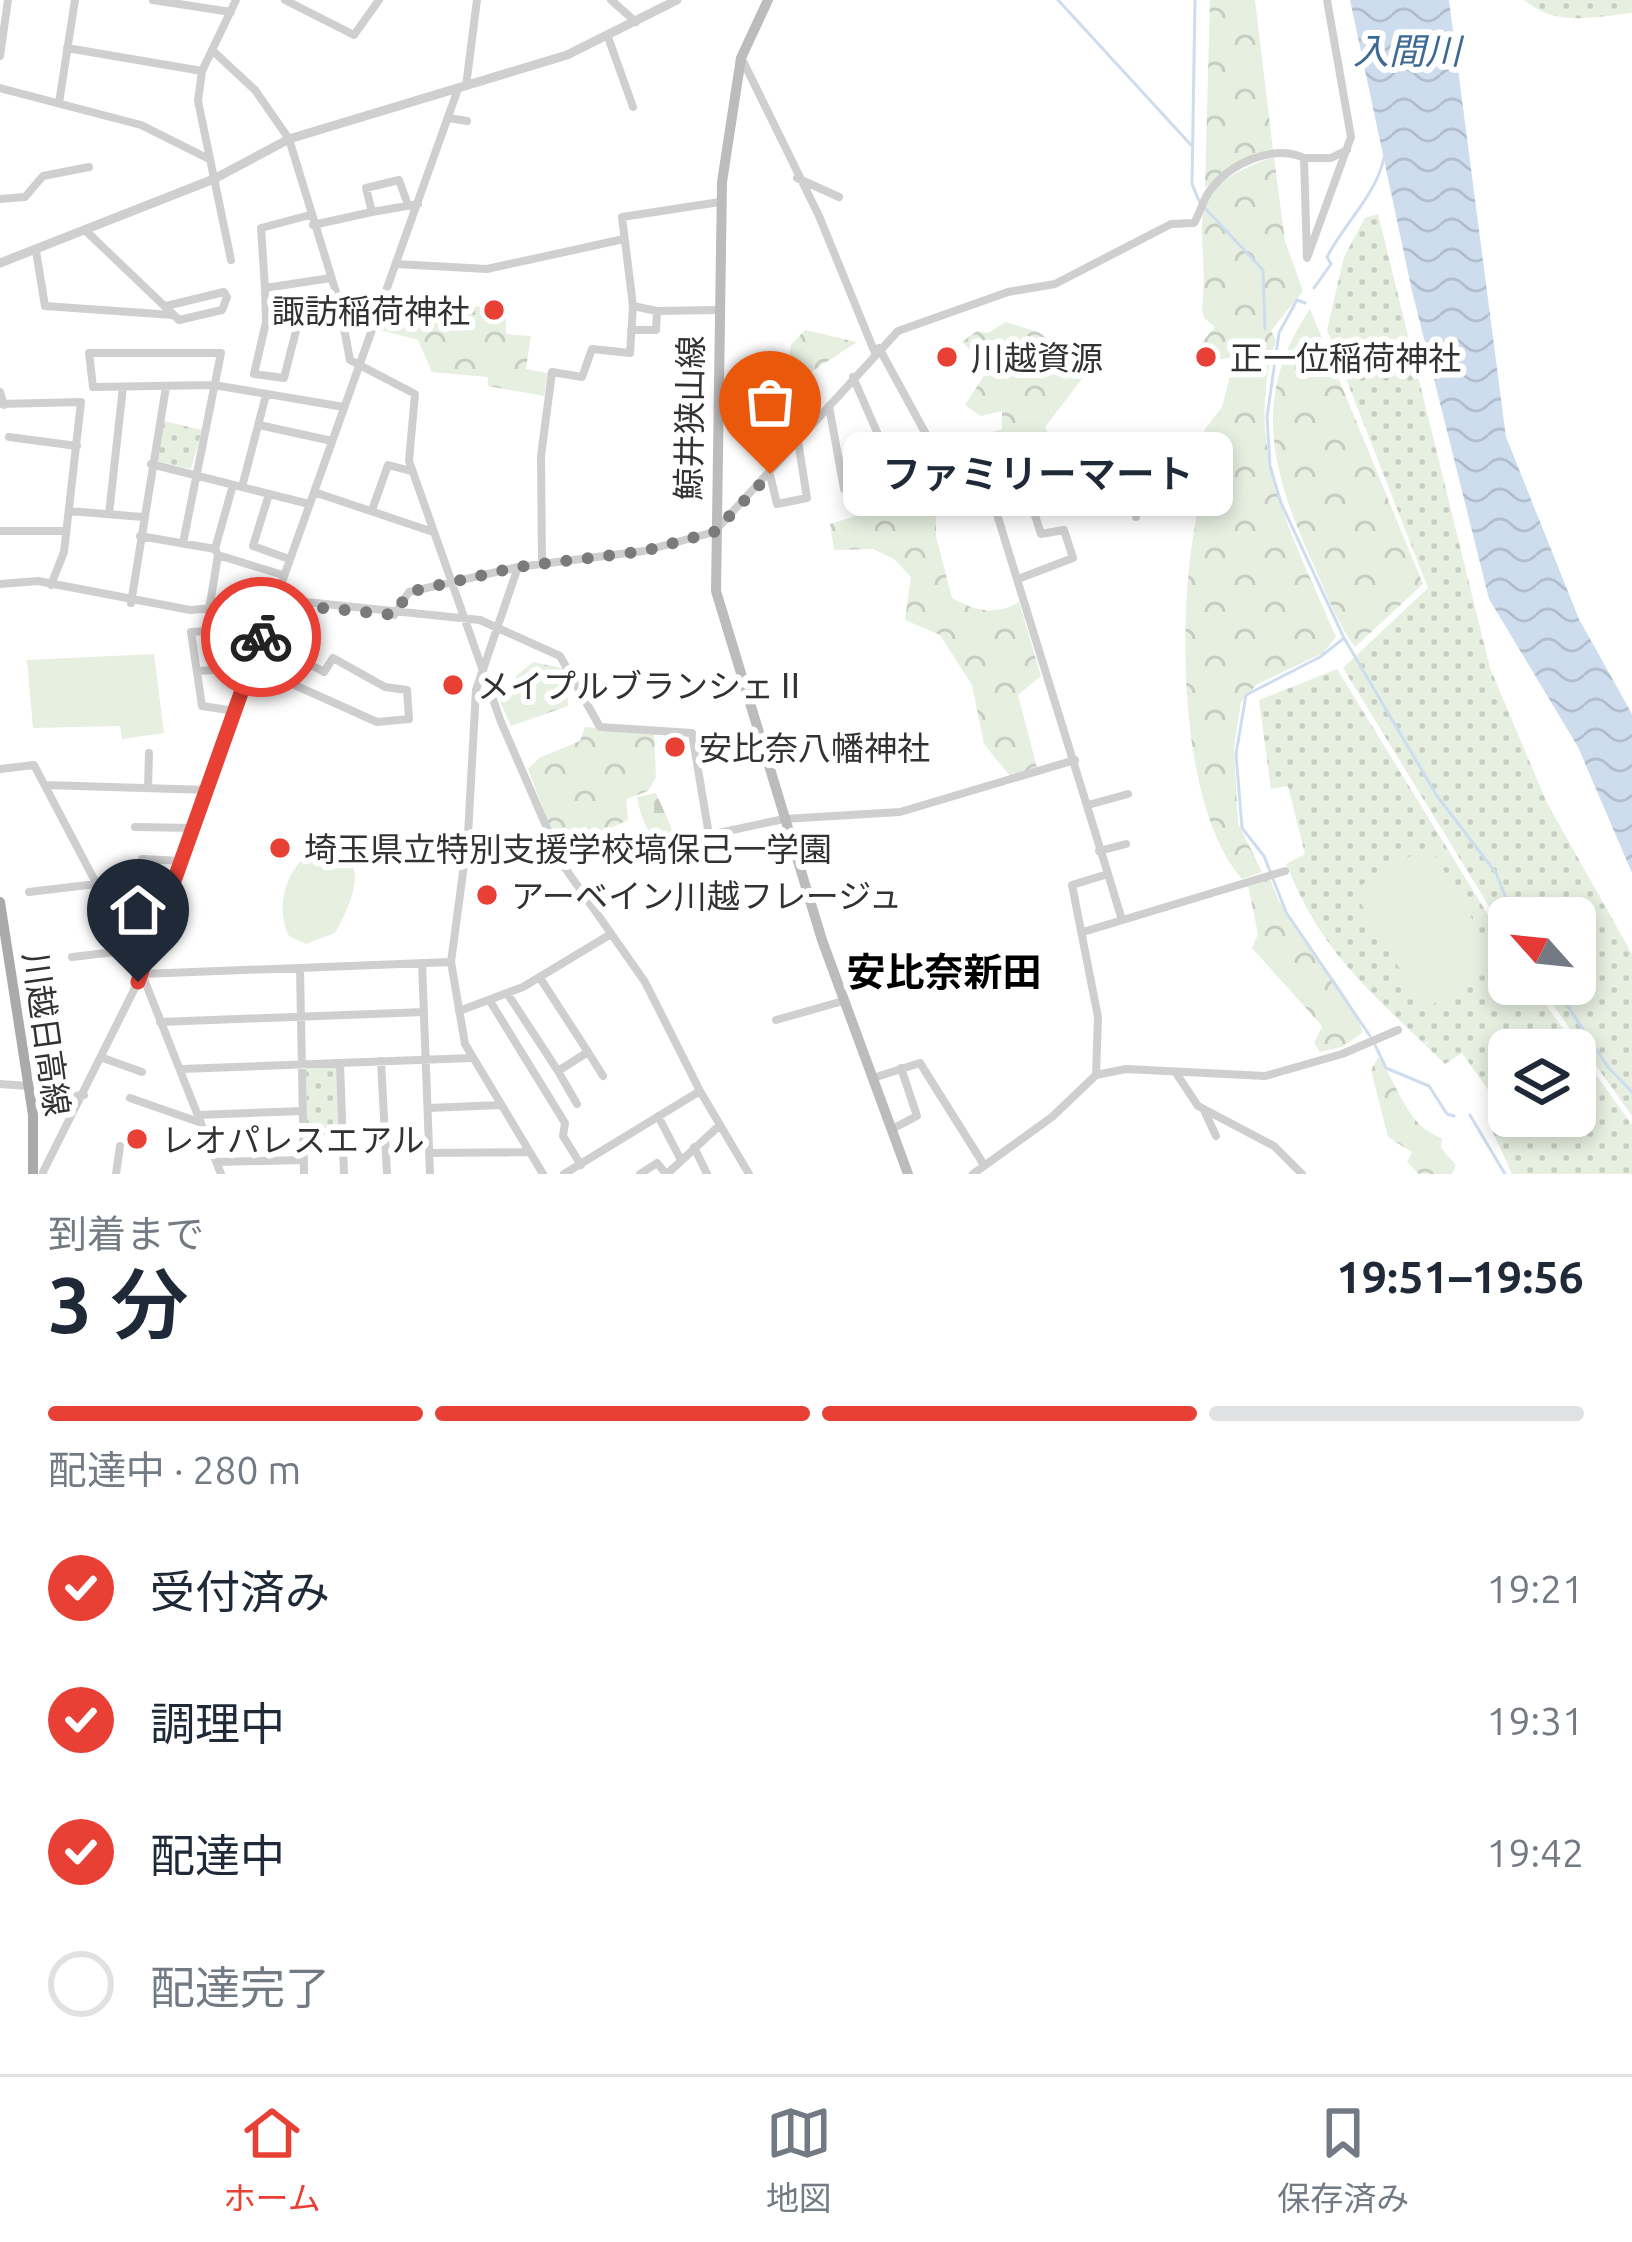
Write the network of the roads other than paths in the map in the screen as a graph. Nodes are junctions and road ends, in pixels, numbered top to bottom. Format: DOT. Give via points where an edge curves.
graph roads {
  1 [pos="8,0"];
  2 [pos="75,0"];
  3 [pos="153,0"];
  4 [pos="236,0"];
  5 [pos="285,0"];
  6 [pos="379,0"];
  7 [pos="477,0"];
  8 [pos="611,0"];
  9 [pos="677,0"];
  10 [pos="768,0"];
  11 [pos="1327,0"];
  12 [pos="230,12"];
  13 [pos="637,24"];
  14 [pos="608,37"];
  15 [pos="67,48"];
  16 [pos="212,50"];
  17 [pos="0,56"];
  18 [pos="741,58"];
  19 [pos="202,71"];
  20 [pos="0,88"];
  21 [pos="462,88"];
  22 [pos="59,103"];
  23 [pos="634,107"];
  24 [pos="449,118"];
  25 [pos="467,121"];
  26 [pos="290,140"];
  27 [pos="1347,150"];
  28 [pos="1304,158"];
  29 [pos="210,160"];
  30 [pos="89,167"];
  31 [pos="796,178"];
  32 [pos="214,179"];
  33 [pos="839,197"];
  34 [pos="0,199"];
  35 [pos="720,202"];
  36 [pos="413,204"];
  37 [pos="372,212"];
  38 [pos="310,214"];
  39 [pos="313,226"];
  40 [pos="87,232"];
  41 [pos="624,239"];
  42 [pos="36,251"];
  43 [pos="231,260"];
  44 [pos="0,262"];
  45 [pos="396,264"];
  46 [pos="331,278"];
  47 [pos="265,288"];
  48 [pos="166,306"];
  49 [pos="633,306"];
  50 [pos="717,310"];
  51 [pos="657,311"];
  52 [pos="175,315"];
  53 [pos="342,319"];
  54 [pos="266,322"];
  55 [pos="298,323"];
  56 [pos="632,330"];
  57 [pos="877,351"];
  58 [pos="359,367"];
  59 [pos="853,377"];
  60 [pos="214,385"];
  61 [pos="123,387"];
  62 [pos="166,387"];
  63 [pos="0,392"];
  64 [pos="266,394"];
  65 [pos="2,404"];
  66 [pos="829,405"];
  67 [pos="344,407"];
  68 [pos="259,425"];
  69 [pos="9,437"];
  70 [pos="332,441"];
  71 [pos="798,441"];
  72 [pos="77,446"];
  73 [pos="151,464"];
  74 [pos="412,472"];
  75 [pos="770,474"];
  76 [pos="196,476"];
  77 [pos="237,486"];
  78 [pos="314,493"];
  79 [pos="269,494"];
  80 [pos="1030,500"];
  81 [pos="309,504"];
  82 [pos="69,511"];
  83 [pos="372,511"];
  84 [pos="996,511"];
  85 [pos="109,514"];
  86 [pos="143,517"];
  87 [pos="1136,518"];
  88 [pos="430,530"];
  89 [pos="0,531"];
  90 [pos="66,531"];
  91 [pos="714,532"];
  92 [pos="140,536"];
  93 [pos="183,543"];
  94 [pos="216,552"];
  95 [pos="289,559"];
  96 [pos="542,564"];
  97 [pos="518,567"];
  98 [pos="283,575"];
  99 [pos="1018,579"];
  100 [pos="0,584"];
  101 [pos="452,584"];
  102 [pos="51,585"];
  103 [pos="131,603"];
  104 [pos="273,603"];
  105 [pos="209,610"];
  106 [pos="394,615"];
  107 [pos="464,617"];
  108 [pos="497,627"];
  109 [pos="262,633"];
  110 [pos="250,666"];
  111 [pos="480,667"];
  112 [pos="197,671"];
  113 [pos="235,711"];
  114 [pos="149,753"];
  115 [pos="1076,760"];
  116 [pos="0,769"];
  117 [pos="45,784"];
  118 [pos="148,787"];
  119 [pos="209,790"];
  120 [pos="1128,794"];
  121 [pos="1088,805"];
  122 [pos="784,819"];
  123 [pos="135,827"];
  124 [pos="195,828"];
  125 [pos="1126,844"];
  126 [pos="1099,851"];
  127 [pos="142,859"];
  128 [pos="183,861"];
  129 [pos="1281,873"];
  130 [pos="1108,874"];
  131 [pos="96,884"];
  132 [pos="29,892"];
  133 [pos="0,902"];
  134 [pos="1122,920"];
  135 [pos="1083,932"];
  136 [pos="611,934"];
  137 [pos="124,951"];
  138 [pos="72,956"];
  139 [pos="422,962"];
  140 [pos="451,962"];
  141 [pos="300,968"];
  142 [pos="6,973"];
  143 [pos="140,978"];
  144 [pos="540,978"];
  145 [pos="508,993"];
  146 [pos="490,1000"];
  147 [pos="843,1001"];
  148 [pos="424,1012"];
  149 [pos="459,1012"];
  150 [pos="302,1016"];
  151 [pos="776,1020"];
  152 [pos="160,1022"];
  153 [pos="1398,1030"];
  154 [pos="587,1052"];
  155 [pos="103,1058"];
  156 [pos="471,1058"];
  157 [pos="426,1059"];
  158 [pos="382,1061"];
  159 [pos="340,1063"];
  160 [pos="303,1064"];
  161 [pos="901,1068"];
  162 [pos="181,1069"];
  163 [pos="558,1071"];
  164 [pos="142,1072"];
  165 [pos="1175,1072"];
  166 [pos="1096,1075"];
  167 [pos="603,1076"];
  168 [pos="872,1078"];
  169 [pos="0,1084"];
  170 [pos="29,1086"];
  171 [pos="700,1091"];
  172 [pos="86,1095"];
  173 [pos="61,1097"];
  174 [pos="130,1098"];
  175 [pos="578,1104"];
  176 [pos="501,1105"];
  177 [pos="428,1108"];
  178 [pos="1204,1110"];
  179 [pos="303,1111"];
  180 [pos="658,1116"];
  181 [pos="199,1119"];
  182 [pos="720,1125"];
  183 [pos="890,1129"];
  184 [pos="343,1130"];
  185 [pos="304,1131"];
  186 [pos="1216,1136"];
  187 [pos="120,1146"];
  188 [pos="694,1147"];
  189 [pos="529,1152"];
  190 [pos="429,1153"];
  191 [pos="304,1160"];
  192 [pos="681,1160"];
  193 [pos="217,1162"];
  194 [pos="581,1165"];
  195 [pos="984,1165"];
  196 [pos="39,1173"];
  197 [pos="116,1174"];
  198 [pos="221,1174"];
  199 [pos="304,1174"];
  200 [pos="344,1174"];
  201 [pos="387,1174"];
  202 [pos="430,1174"];
  203 [pos="543,1174"];
  204 [pos="564,1174"];
  205 [pos="640,1174"];
  206 [pos="666,1174"];
  207 [pos="707,1174"];
  208 [pos="749,1174"];
  209 [pos="908,1174"];
  210 [pos="973,1174"];
  211 [pos="1302,1174"];
  1 -- 17 [label="street"];
  2 -- 15 [label="street"];
  3 -- 12 [label="street"];
  4 -- 12 [label="street"];
  5 -- 6 [label="street" via="354,35"];
  7 -- 21 [label="street"];
  8 -- 13 [label="street"];
  9 -- 13 [label="street"];
  10 -- 18 [label="main road, 鯨井狭山線"];
  11 -- 27 [label="street" via="1350,113"];
  12 -- 16 [label="street"];
  13 -- 14 [label="street"];
  14 -- 21 [label="street"];
  14 -- 23 [label="street"];
  15 -- 19 [label="street"];
  15 -- 22 [label="street"];
  16 -- 19 [label="street"];
  16 -- 26 [label="street" via="255,90"];
  18 -- 31 [label="street"];
  18 -- 35 [label="main road, 鯨井狭山線"];
  19 -- 29 [label="street"];
  20 -- 22 [label="street"];
  21 -- 24 [label="street"];
  21 -- 26 [label="street"];
  22 -- 29 [label="street" via="151,129"];
  24 -- 25 [label="street"];
  24 -- 36 [label="street"];
  26 -- 32 [label="street"];
  26 -- 38 [label="street"];
  27 -- 28 [label="street"];
  27 -- 28 [label="street" via="1307,258"];
  28 -- 57 [label="street" via="1285,152 1243,163 1210,190 1194,223 1171,224 1055,284 898,331"];
  29 -- 32 [label="street"];
  30 -- 34 [label="street" via="43,176 25,197"];
  31 -- 33 [label="street"];
  31 -- 57 [label="street"];
  32 -- 40 [label="street"];
  32 -- 43 [label="street"];
  35 -- 41 [label="street" via="622,217"];
  35 -- 50 [label="main road, 鯨井狭山線"];
  36 -- 37 [label="street"];
  36 -- 37 [label="street" via="400,180 367,187"];
  36 -- 45 [label="street"];
  37 -- 39 [label="street"];
  38 -- 39 [label="street"];
  38 -- 47 [label="street" via="261,228"];
  39 -- 46 [label="street"];
  40 -- 42 [label="street"];
  40 -- 48 [label="street"];
  41 -- 45 [label="street" via="487,269"];
  41 -- 49 [label="street"];
  42 -- 44 [label="street"];
  42 -- 52 [label="street" via="45,306"];
  45 -- 58 [label="street"];
  46 -- 47 [label="street"];
  46 -- 53 [label="street"];
  47 -- 54 [label="street"];
  48 -- 52 [label="street"];
  48 -- 52 [label="street" via="225,292 222,310"];
  49 -- 51 [label="street"];
  49 -- 56 [label="street"];
  50 -- 51 [label="street"];
  50 -- 91 [label="main road, 鯨井狭山線"];
  51 -- 56 [label="street" via="656,330"];
  53 -- 55 [label="street"];
  53 -- 58 [label="street" via="346,351"];
  54 -- 55 [label="street"];
  54 -- 55 [label="street" via="254,374 284,378"];
  56 -- 96 [label="street" via="630,353 592,349 582,377 552,372 541,456"];
  57 -- 59 [label="street"];
  57 -- 84 [label="street" via="939,458"];
  58 -- 67 [label="street"];
  58 -- 74 [label="street" via="415,394"];
  59 -- 66 [label="street"];
  59 -- 66 [label="street" via="890,462 852,488 844,489"];
  60 -- 61 [label="street" via="220,352 89,353 93,387"];
  60 -- 62 [label="street"];
  60 -- 64 [label="street"];
  60 -- 76 [label="street"];
  61 -- 62 [label="street"];
  61 -- 85 [label="street"];
  62 -- 73 [label="street"];
  63 -- 65 [label="street"];
  64 -- 67 [label="street"];
  64 -- 68 [label="street"];
  65 -- 72 [label="street" via="78,398"];
  66 -- 71 [label="street"];
  67 -- 70 [label="street"];
  68 -- 70 [label="street"];
  68 -- 77 [label="street"];
  69 -- 72 [label="street"];
  70 -- 78 [label="street"];
  71 -- 75 [label="street"];
  71 -- 75 [label="street" via="807,498 778,504"];
  72 -- 82 [label="street"];
  73 -- 76 [label="street"];
  73 -- 86 [label="street"];
  74 -- 83 [label="street" via="388,465"];
  74 -- 88 [label="street"];
  75 -- 91 [label="street"];
  76 -- 77 [label="street"];
  76 -- 93 [label="street"];
  77 -- 79 [label="street"];
  77 -- 94 [label="street"];
  78 -- 81 [label="street"];
  78 -- 83 [label="street"];
  79 -- 81 [label="street"];
  79 -- 95 [label="street" via="253,546"];
  80 -- 84 [label="street"];
  80 -- 87 [label="street" via="1131,471"];
  80 -- 99 [label="street" via="1041,534 1064,530 1073,558"];
  81 -- 95 [label="street"];
  82 -- 85 [label="street"];
  82 -- 90 [label="street"];
  83 -- 88 [label="street"];
  84 -- 99 [label="street"];
  85 -- 86 [label="street"];
  86 -- 92 [label="street"];
  88 -- 101 [label="street"];
  89 -- 90 [label="street"];
  90 -- 102 [label="street"];
  91 -- 96 [label="street"];
  91 -- 122 [label="main road, 鯨井狭山線" via="722,620"];
  92 -- 93 [label="street"];
  92 -- 103 [label="street"];
  93 -- 94 [label="street"];
  94 -- 98 [label="street"];
  94 -- 105 [label="street"];
  95 -- 98 [label="street"];
  96 -- 97 [label="street"];
  97 -- 101 [label="street"];
  97 -- 108 [label="street"];
  98 -- 104 [label="street"];
  99 -- 115 [label="street"];
  100 -- 102 [label="street"];
  101 -- 106 [label="street" via="409,592"];
  101 -- 107 [label="street"];
  102 -- 103 [label="street"];
  103 -- 105 [label="street"];
  104 -- 105 [label="street"];
  104 -- 106 [label="street"];
  104 -- 109 [label="street"];
  106 -- 107 [label="street"];
  107 -- 108 [label="street"];
  107 -- 111 [label="street"];
  108 -- 111 [label="street"];
  108 -- 122 [label="street" via="560,656 601,727 692,733 709,835"];
  109 -- 110 [label="street"];
  109 -- 110 [label="street" via="324,672 333,658 385,687 407,689 409,719 376,722"];
  109 -- 112 [label="street" via="191,632"];
  110 -- 112 [label="street"];
  110 -- 113 [label="street"];
  111 -- 136 [label="street" via="559,856"];
  111 -- 140 [label="street"];
  112 -- 113 [label="street" via="202,706"];
  113 -- 119 [label="street"];
  114 -- 118 [label="street"];
  115 -- 121 [label="street"];
  115 -- 122 [label="street" via="900,812"];
  116 -- 117 [label="street" via="34,765"];
  117 -- 118 [label="street"];
  117 -- 131 [label="street"];
  118 -- 119 [label="street"];
  119 -- 124 [label="street"];
  120 -- 121 [label="street"];
  121 -- 126 [label="street"];
  122 -- 147 [label="main road, 鯨井狭山線"];
  123 -- 124 [label="street"];
  124 -- 128 [label="street"];
  125 -- 126 [label="street"];
  126 -- 130 [label="street"];
  127 -- 128 [label="street"];
  128 -- 143 [label="street"];
  129 -- 134 [label="street"];
  130 -- 134 [label="street"];
  130 -- 135 [label="street" via="1072,886"];
  131 -- 132 [label="street"];
  131 -- 137 [label="street"];
  133 -- 142 [label="main road, 川越日高線"];
  134 -- 135 [label="street"];
  135 -- 166 [label="street" via="1098,1017"];
  136 -- 144 [label="street"];
  136 -- 171 [label="street"];
  137 -- 138 [label="street"];
  137 -- 143 [label="street"];
  139 -- 140 [label="street"];
  139 -- 141 [label="street"];
  139 -- 148 [label="street"];
  140 -- 149 [label="street"];
  141 -- 143 [label="street"];
  141 -- 150 [label="street"];
  142 -- 170 [label="main road, 川越日高線"];
  143 -- 152 [label="street"];
  143 -- 155 [label="street"];
  144 -- 145 [label="street"];
  144 -- 154 [label="street"];
  145 -- 146 [label="street"];
  145 -- 163 [label="street"];
  146 -- 149 [label="street"];
  146 -- 194 [label="street"];
  147 -- 151 [label="street"];
  147 -- 168 [label="main road, 鯨井狭山線"];
  148 -- 150 [label="street"];
  148 -- 157 [label="street"];
  149 -- 156 [label="street"];
  150 -- 152 [label="street"];
  150 -- 160 [label="street"];
  152 -- 162 [label="street"];
  153 -- 165 [label="street" via="1276,1074"];
  154 -- 163 [label="street"];
  154 -- 167 [label="street"];
  155 -- 164 [label="street"];
  155 -- 172 [label="street"];
  156 -- 157 [label="street"];
  156 -- 176 [label="street"];
  157 -- 158 [label="street"];
  157 -- 177 [label="street"];
  158 -- 159 [label="street"];
  158 -- 201 [label="street"];
  159 -- 160 [label="street"];
  159 -- 184 [label="street"];
  160 -- 162 [label="street"];
  160 -- 179 [label="street"];
  161 -- 168 [label="street"];
  161 -- 183 [label="street" via="917,1116"];
  161 -- 195 [label="street" via="920,1063"];
  162 -- 181 [label="street"];
  163 -- 175 [label="street"];
  165 -- 166 [label="street"];
  165 -- 178 [label="street"];
  166 -- 195 [label="street"];
  168 -- 183 [label="main road, 鯨井狭山線"];
  169 -- 170 [label="street"];
  170 -- 196 [label="main road, 川越日高線"];
  171 -- 180 [label="street"];
  171 -- 182 [label="street"];
  172 -- 173 [label="street"];
  172 -- 196 [label="street"];
  174 -- 181 [label="street"];
  176 -- 177 [label="street"];
  176 -- 189 [label="street"];
  177 -- 190 [label="street"];
  178 -- 186 [label="street"];
  178 -- 211 [label="street" via="1274,1146"];
  179 -- 181 [label="street"];
  179 -- 185 [label="street"];
  180 -- 192 [label="street"];
  180 -- 194 [label="street"];
  181 -- 193 [label="street"];
  182 -- 188 [label="street"];
  182 -- 208 [label="street"];
  183 -- 209 [label="main road, 鯨井狭山線"];
  184 -- 185 [label="street"];
  184 -- 200 [label="street"];
  185 -- 191 [label="street"];
  187 -- 197 [label="street"];
  188 -- 192 [label="street"];
  188 -- 207 [label="street"];
  189 -- 190 [label="street"];
  189 -- 203 [label="street"];
  190 -- 202 [label="street"];
  191 -- 193 [label="street"];
  191 -- 199 [label="street"];
  192 -- 206 [label="street"];
  193 -- 198 [label="street"];
  194 -- 204 [label="street"];
  195 -- 210 [label="street"];
  205 -- 206 [label="street" via="657,1163"];
}
